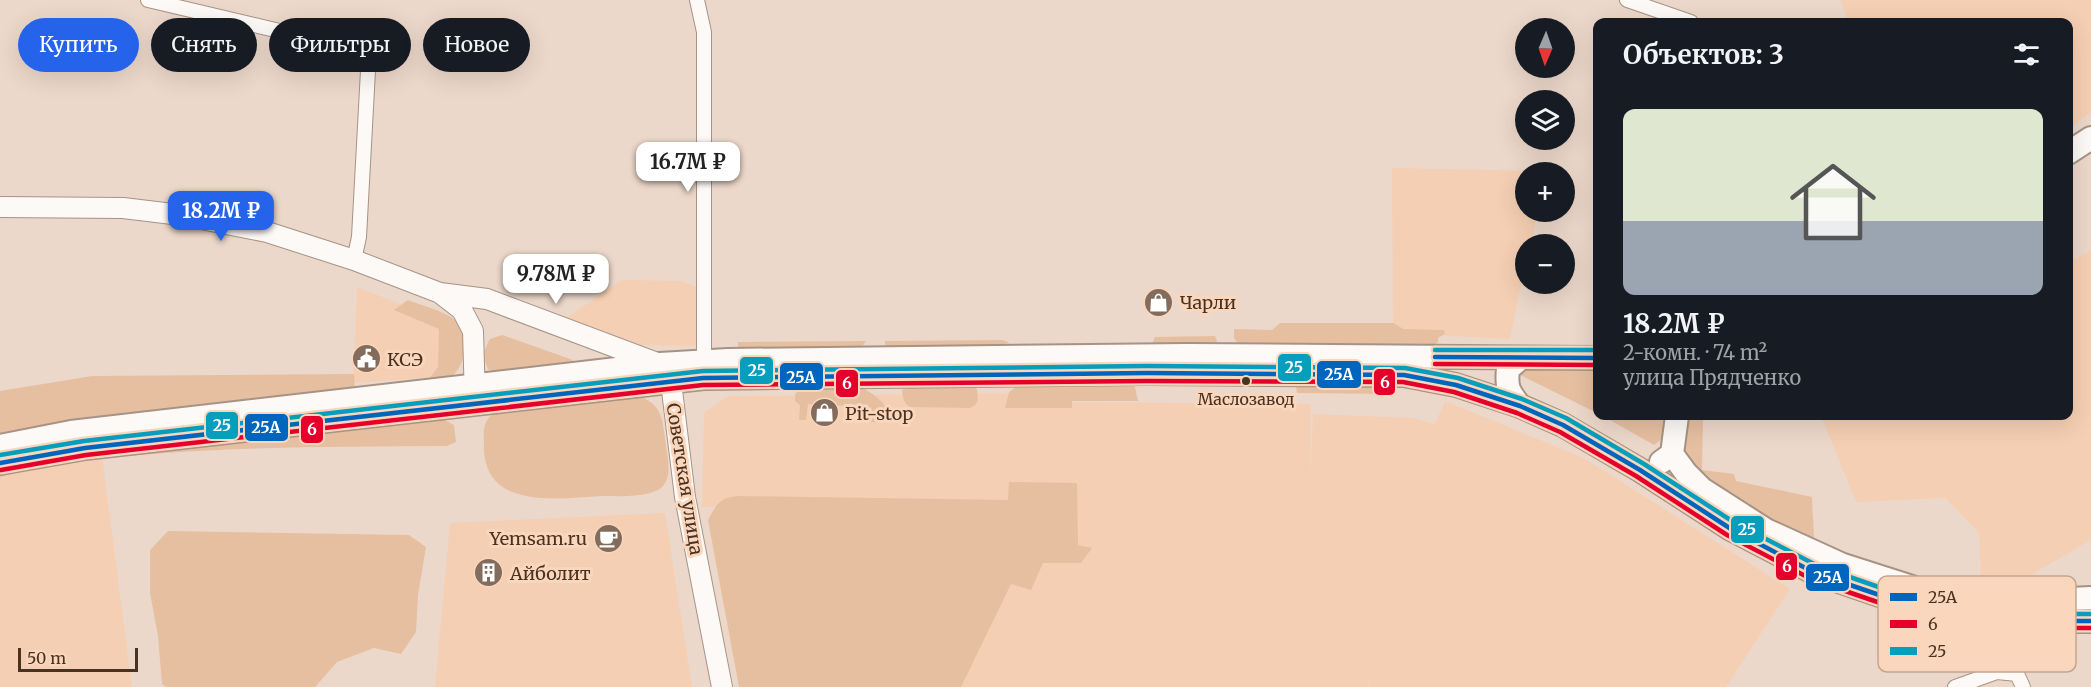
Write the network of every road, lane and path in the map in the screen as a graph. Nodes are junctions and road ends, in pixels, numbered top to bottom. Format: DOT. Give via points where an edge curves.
graph roads {
  1 [pos="148,0"];
  2 [pos="697,0"];
  3 [pos="1627,0"];
  4 [pos="1679,18"];
  5 [pos="2091,138"];
  6 [pos="2073,150"];
  7 [pos="0,207"];
  8 [pos="354,260"];
  9 [pos="440,293"];
  10 [pos="1521,358"];
  11 [pos="1593,358"];
  12 [pos="704,362"];
  13 [pos="1218,364"];
  14 [pos="665,373"];
  15 [pos="475,395"];
  16 [pos="1520,406"];
  17 [pos="1676,420"];
  18 [pos="0,446"];
  19 [pos="1672,454"];
  20 [pos="0,463"];
  21 [pos="1640,470"];
  22 [pos="1878,576"];
  23 [pos="1878,594"];
  24 [pos="2091,598"];
  25 [pos="2076,599"];
  26 [pos="722,687"];
  27 [pos="1955,687"];
  28 [pos="2023,687"];
  1 -- 8 [label="street" via="369,52 359,237"];
  2 -- 12 [label="street" via="704,32"];
  3 -- 4 [label="street"];
  5 -- 6 [label="main road"];
  7 -- 8 [label="main road" via="123,208 181,215 267,232"];
  8 -- 9 [label="main road"];
  9 -- 14 [label="main road" via="487,299"];
  9 -- 15 [label="main road" via="462,310 473,331"];
  10 -- 11 [label="main road"];
  10 -- 13 [label="main road"];
  10 -- 16 [label="main road" via="1508,369 1506,383"];
  12 -- 13 [label="main road" via="739,359"];
  12 -- 14 [label="main road"];
  13 -- 14 [label="main road" via="703,378"];
  13 -- 16 [label="main road" via="1404,375 1456,385"];
  14 -- 15 [label="main road"];
  14 -- 26 [label="main road, Советская улица"];
  15 -- 18 [label="main road" via="71,432"];
  15 -- 20 [label="main road"];
  16 -- 21 [label="main road" via="1563,425"];
  17 -- 19 [label="main road"];
  19 -- 21 [label="main road" via="1657,466"];
  19 -- 22 [label="main road" via="1702,489 1766,530"];
  21 -- 23 [label="main road" via="1731,529 1815,573"];
  24 -- 25 [label="main road"];
  27 -- 28 [label="street" via="1997,672 2017,674"];
}
